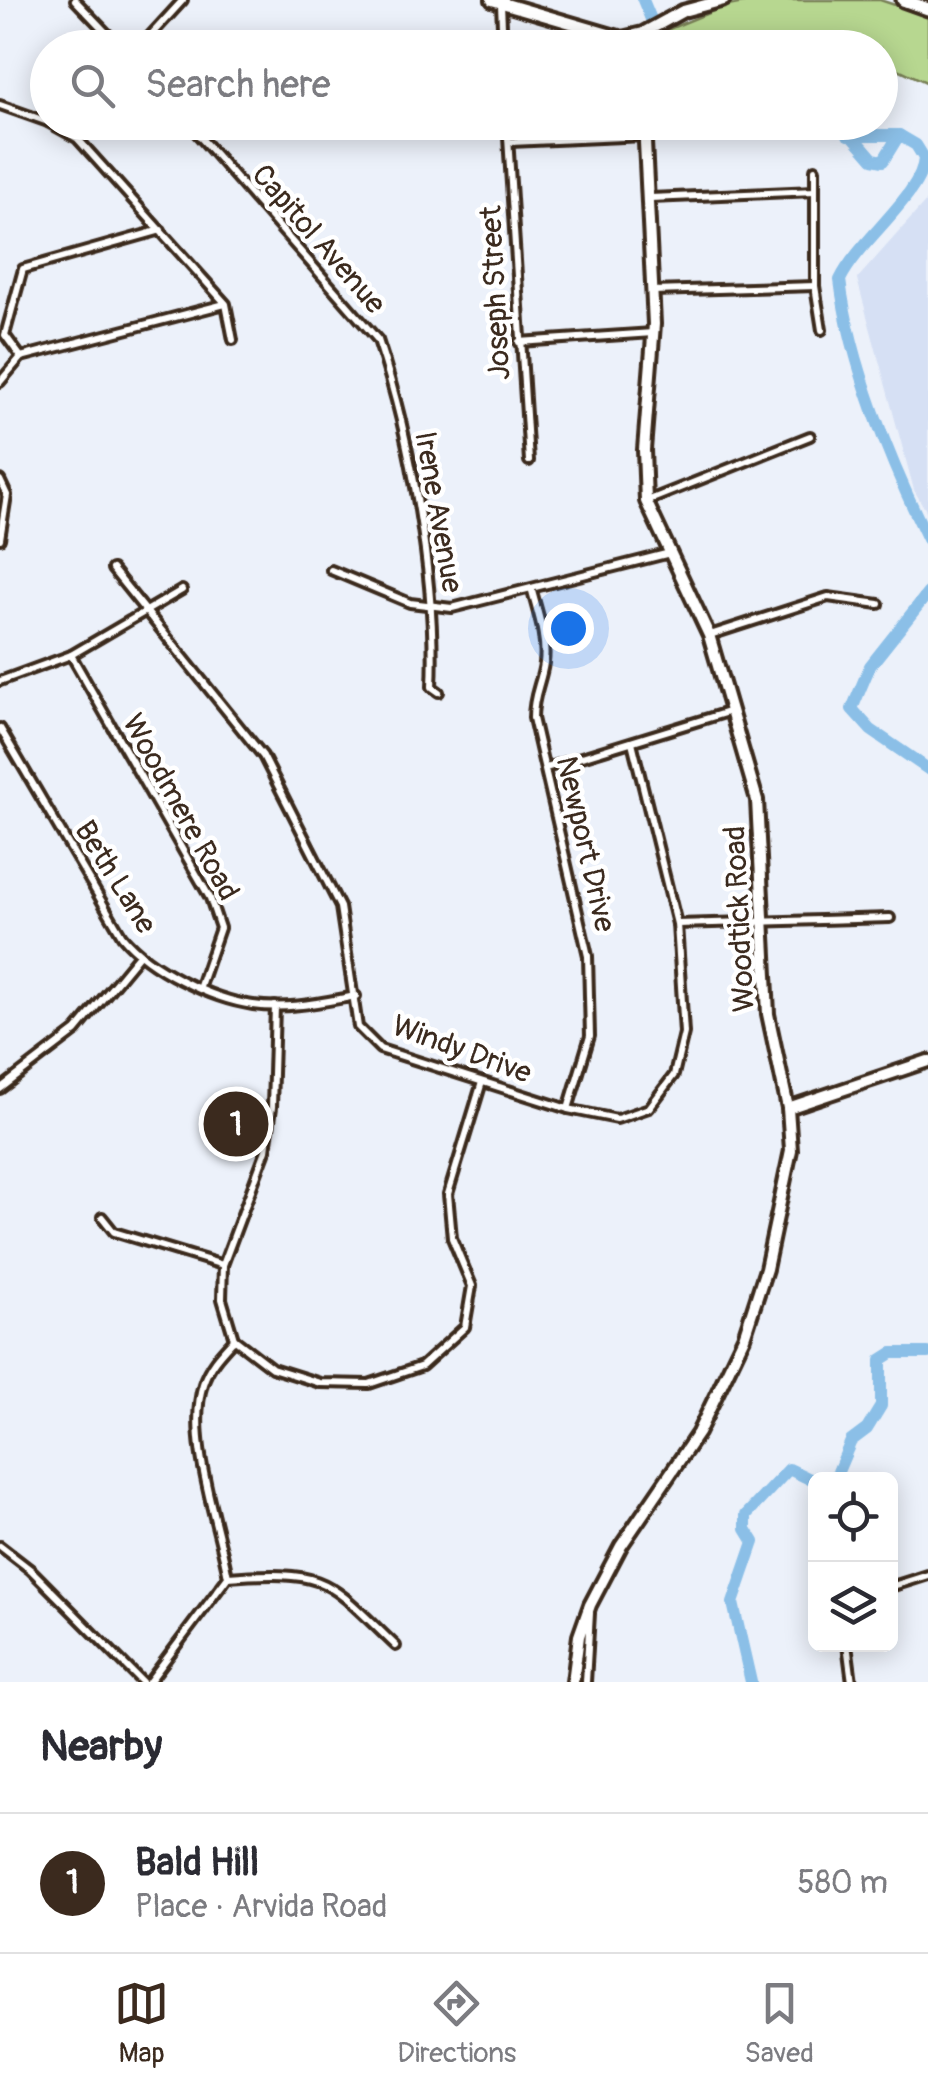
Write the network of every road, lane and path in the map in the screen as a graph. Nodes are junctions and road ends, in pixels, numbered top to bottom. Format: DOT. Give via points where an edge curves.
graph roads {
  1 [pos="75,0"];
  2 [pos="183,0"];
  3 [pos="532,0"];
  4 [pos="678,0"];
  5 [pos="724,0"];
  6 [pos="903,0"];
  7 [pos="497,2"];
  8 [pos="928,9"];
  9 [pos="530,14"];
  10 [pos="676,14"];
  11 [pos="104,30"];
  12 [pos="156,30"];
  13 [pos="501,30"];
  14 [pos="589,30"];
  15 [pos="648,30"];
  16 [pos="0,106"];
  17 [pos="30,116"];
  18 [pos="79,140"];
  19 [pos="204,140"];
  20 [pos="555,140"];
  21 [pos="646,140"];
  22 [pos="510,142"];
  23 [pos="815,168"];
  24 [pos="816,191"];
  25 [pos="650,198"];
  26 [pos="161,230"];
  27 [pos="816,286"];
  28 [pos="653,291"];
  29 [pos="226,304"];
  30 [pos="822,330"];
  31 [pos="654,333"];
  32 [pos="233,340"];
  33 [pos="378,340"];
  34 [pos="520,342"];
  35 [pos="21,357"];
  36 [pos="0,382"];
  37 [pos="810,436"];
  38 [pos="529,461"];
  39 [pos="0,480"];
  40 [pos="646,501"];
  41 [pos="0,540"];
  42 [pos="671,553"];
  43 [pos="112,570"];
  44 [pos="332,570"];
  45 [pos="182,590"];
  46 [pos="532,591"];
  47 [pos="880,604"];
  48 [pos="434,607"];
  49 [pos="144,609"];
  50 [pos="709,636"];
  51 [pos="71,655"];
  52 [pos="0,682"];
  53 [pos="439,692"];
  54 [pos="731,711"];
  55 [pos="0,728"];
  56 [pos="632,742"];
  57 [pos="546,768"];
  58 [pos="890,918"];
  59 [pos="764,921"];
  60 [pos="677,924"];
  61 [pos="138,956"];
  62 [pos="200,986"];
  63 [pos="356,996"];
  64 [pos="275,1006"];
  65 [pos="928,1061"];
  66 [pos="482,1082"];
  67 [pos="0,1089"];
  68 [pos="788,1108"];
  69 [pos="568,1109"];
  70 [pos="102,1216"];
  71 [pos="223,1266"];
  72 [pos="234,1339"];
  73 [pos="0,1546"];
  74 [pos="928,1575"];
  75 [pos="228,1578"];
  76 [pos="898,1584"];
  77 [pos="590,1606"];
  78 [pos="396,1646"];
  79 [pos="848,1652"];
  80 [pos="146,1682"];
  81 [pos="573,1682"];
  82 [pos="586,1682"];
  83 [pos="852,1682"];
  1 -- 11 [label="street"];
  2 -- 12 [label="street"];
  3 -- 9 [label="street"];
  4 -- 10 [label="main road"];
  5 -- 10 [label="main road"];
  6 -- 8 [label="main road"];
  7 -- 9 [label="main road"];
  7 -- 13 [label="street"];
  9 -- 14 [label="main road"];
  10 -- 15 [label="main road"];
  16 -- 17 [label="street"];
  18 -- 26 [label="street"];
  19 -- 33 [label="street, Capitol Avenue"];
  20 -- 22 [label="street"];
  21 -- 25 [label="main road, Woodtick Road"];
  22 -- 34 [label="street, Joseph Street"];
  23 -- 24 [label="street"];
  24 -- 25 [label="street"];
  24 -- 27 [label="street"];
  25 -- 28 [label="main road, Woodtick Road"];
  26 -- 29 [label="street"];
  26 -- 35 [label="street" via="23,268 5,335"];
  27 -- 28 [label="street"];
  27 -- 30 [label="street"];
  28 -- 31 [label="main road, Woodtick Road"];
  29 -- 32 [label="street"];
  29 -- 35 [label="street"];
  31 -- 34 [label="street"];
  31 -- 40 [label="main road, Woodtick Road"];
  33 -- 48 [label="street, Irene Avenue"];
  34 -- 38 [label="street, Joseph Street"];
  35 -- 36 [label="street"];
  37 -- 40 [label="street"];
  39 -- 41 [label="street" via="7,495"];
  40 -- 42 [label="main road, Woodtick Road"];
  42 -- 46 [label="street"];
  42 -- 50 [label="main road, Woodtick Road"];
  43 -- 49 [label="street, Windy Drive"];
  44 -- 48 [label="street"];
  45 -- 49 [label="street"];
  46 -- 48 [label="street"];
  46 -- 57 [label="street, Newport Drive" via="545,643 533,718"];
  47 -- 50 [label="street" via="828,597"];
  48 -- 53 [label="street, Irene Avenue" via="432,687"];
  49 -- 51 [label="street"];
  49 -- 63 [label="street, Windy Drive" via="263,756 340,907"];
  50 -- 54 [label="main road, Woodtick Road"];
  51 -- 52 [label="street"];
  51 -- 62 [label="street, Woodmere Road" via="210,898 220,928"];
  54 -- 56 [label="street"];
  54 -- 59 [label="main road, Woodtick Road" via="757,800"];
  55 -- 61 [label="street, Beth Lane"];
  56 -- 57 [label="street"];
  56 -- 60 [label="street, Windy Drive"];
  57 -- 69 [label="street, Newport Drive" via="588,956 590,1036"];
  58 -- 59 [label="street"];
  59 -- 60 [label="street"];
  59 -- 68 [label="main road, Woodtick Road" via="768,1014"];
  60 -- 69 [label="street, Windy Drive" via="684,1033 674,1075 649,1108 617,1119"];
  61 -- 62 [label="street, Beth Lane"];
  61 -- 67 [label="street" via="76,1031"];
  62 -- 64 [label="street, Beth Lane" via="251,1005"];
  63 -- 64 [label="street, Beth Lane"];
  63 -- 66 [label="street, Windy Drive" via="358,1026 380,1049"];
  64 -- 71 [label="street" via="266,1150"];
  65 -- 68 [label="main road"];
  66 -- 69 [label="street, Windy Drive"];
  66 -- 72 [label="street" via="448,1194 452,1238 472,1286 465,1327 422,1366 370,1384 320,1383 272,1368"];
  68 -- 77 [label="main road, Woodtick Road" via="784,1196 744,1337 698,1432 621,1546"];
  70 -- 71 [label="street" via="114,1232"];
  71 -- 72 [label="street" via="222,1299"];
  72 -- 75 [label="street" via="212,1362 202,1386 200,1424"];
  73 -- 80 [label="street"];
  74 -- 76 [label="street"];
  75 -- 78 [label="street" via="304,1574 323,1580"];
  75 -- 80 [label="street"];
  77 -- 81 [label="main road, Woodtick Road"];
  77 -- 82 [label="street"];
  79 -- 83 [label="street"];
}
